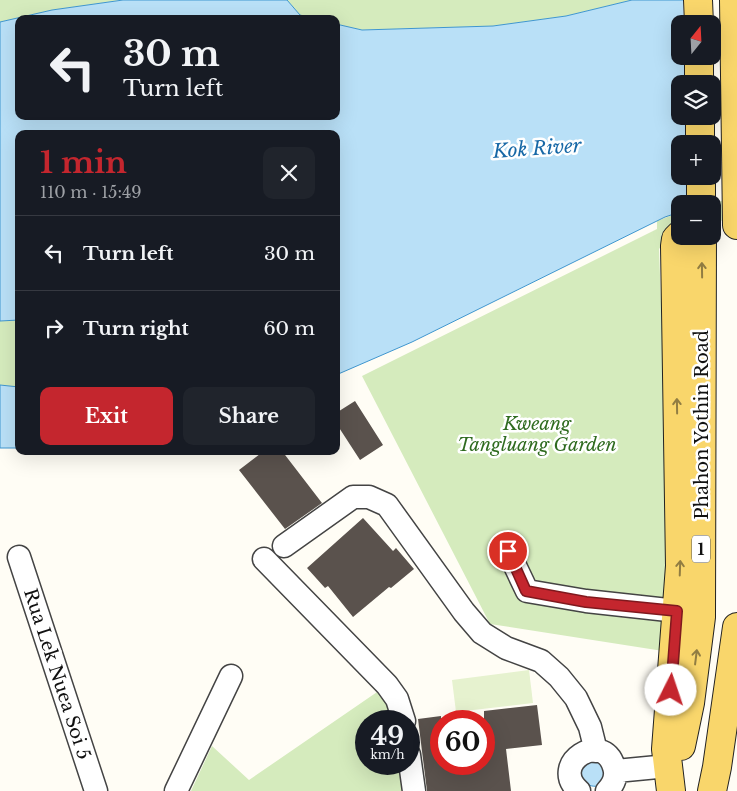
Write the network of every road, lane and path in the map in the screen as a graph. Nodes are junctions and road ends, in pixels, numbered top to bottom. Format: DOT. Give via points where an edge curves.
graph roads {
  1 [pos="698,0"];
  2 [pos="734,0"];
  3 [pos="699,15"];
  4 [pos="737,225"];
  5 [pos="737,232"];
  6 [pos="721,233"];
  7 [pos="675,245"];
  8 [pos="702,245"];
  9 [pos="284,546"];
  10 [pos="508,551"];
  11 [pos="18,557"];
  12 [pos="264,559"];
  13 [pos="677,611"];
  14 [pos="737,627"];
  15 [pos="231,676"];
  16 [pos="737,698"];
  17 [pos="400,710"];
  18 [pos="596,750"];
  19 [pos="412,775"];
  20 [pos="715,779"];
  21 [pos="612,781"];
  22 [pos="670,783"];
  23 [pos="96,791"];
  24 [pos="176,791"];
  25 [pos="414,791"];
  26 [pos="579,791"];
  1 -- 3 [label="main road"];
  2 -- 4 [label="main road"];
  5 -- 6 [label="main road"];
  13 -- 7 [label="main road, one-way" via="680,566"];
  22 -- 8 [label="main road, Phahon Yothin Road / 1, one-way" via="690,703 700,617"];
  9 -- 18 [label="street" via="353,497 369,497 387,505 482,633 506,648 541,661 559,677 576,698 590,727"];
  10 -- 13 [label="street" via="526,591 586,602"];
  11 -- 23 [label="street, Rua Lek Nuea Soi 5"];
  12 -- 17 [label="street" via="387,685"];
  13 -- 22 [label="main road" via="666,749"];
  14 -- 20 [label="main road"];
  15 -- 24 [label="street"];
  16 -- 20 [label="main road"];
  18 -- 21 [label="street" via="613,761"];
  18 -- 26 [label="street" via="583,752 571,766 573,784"];
  19 -- 25 [label="street"];
  21 -- 22 [label="street"];
}
